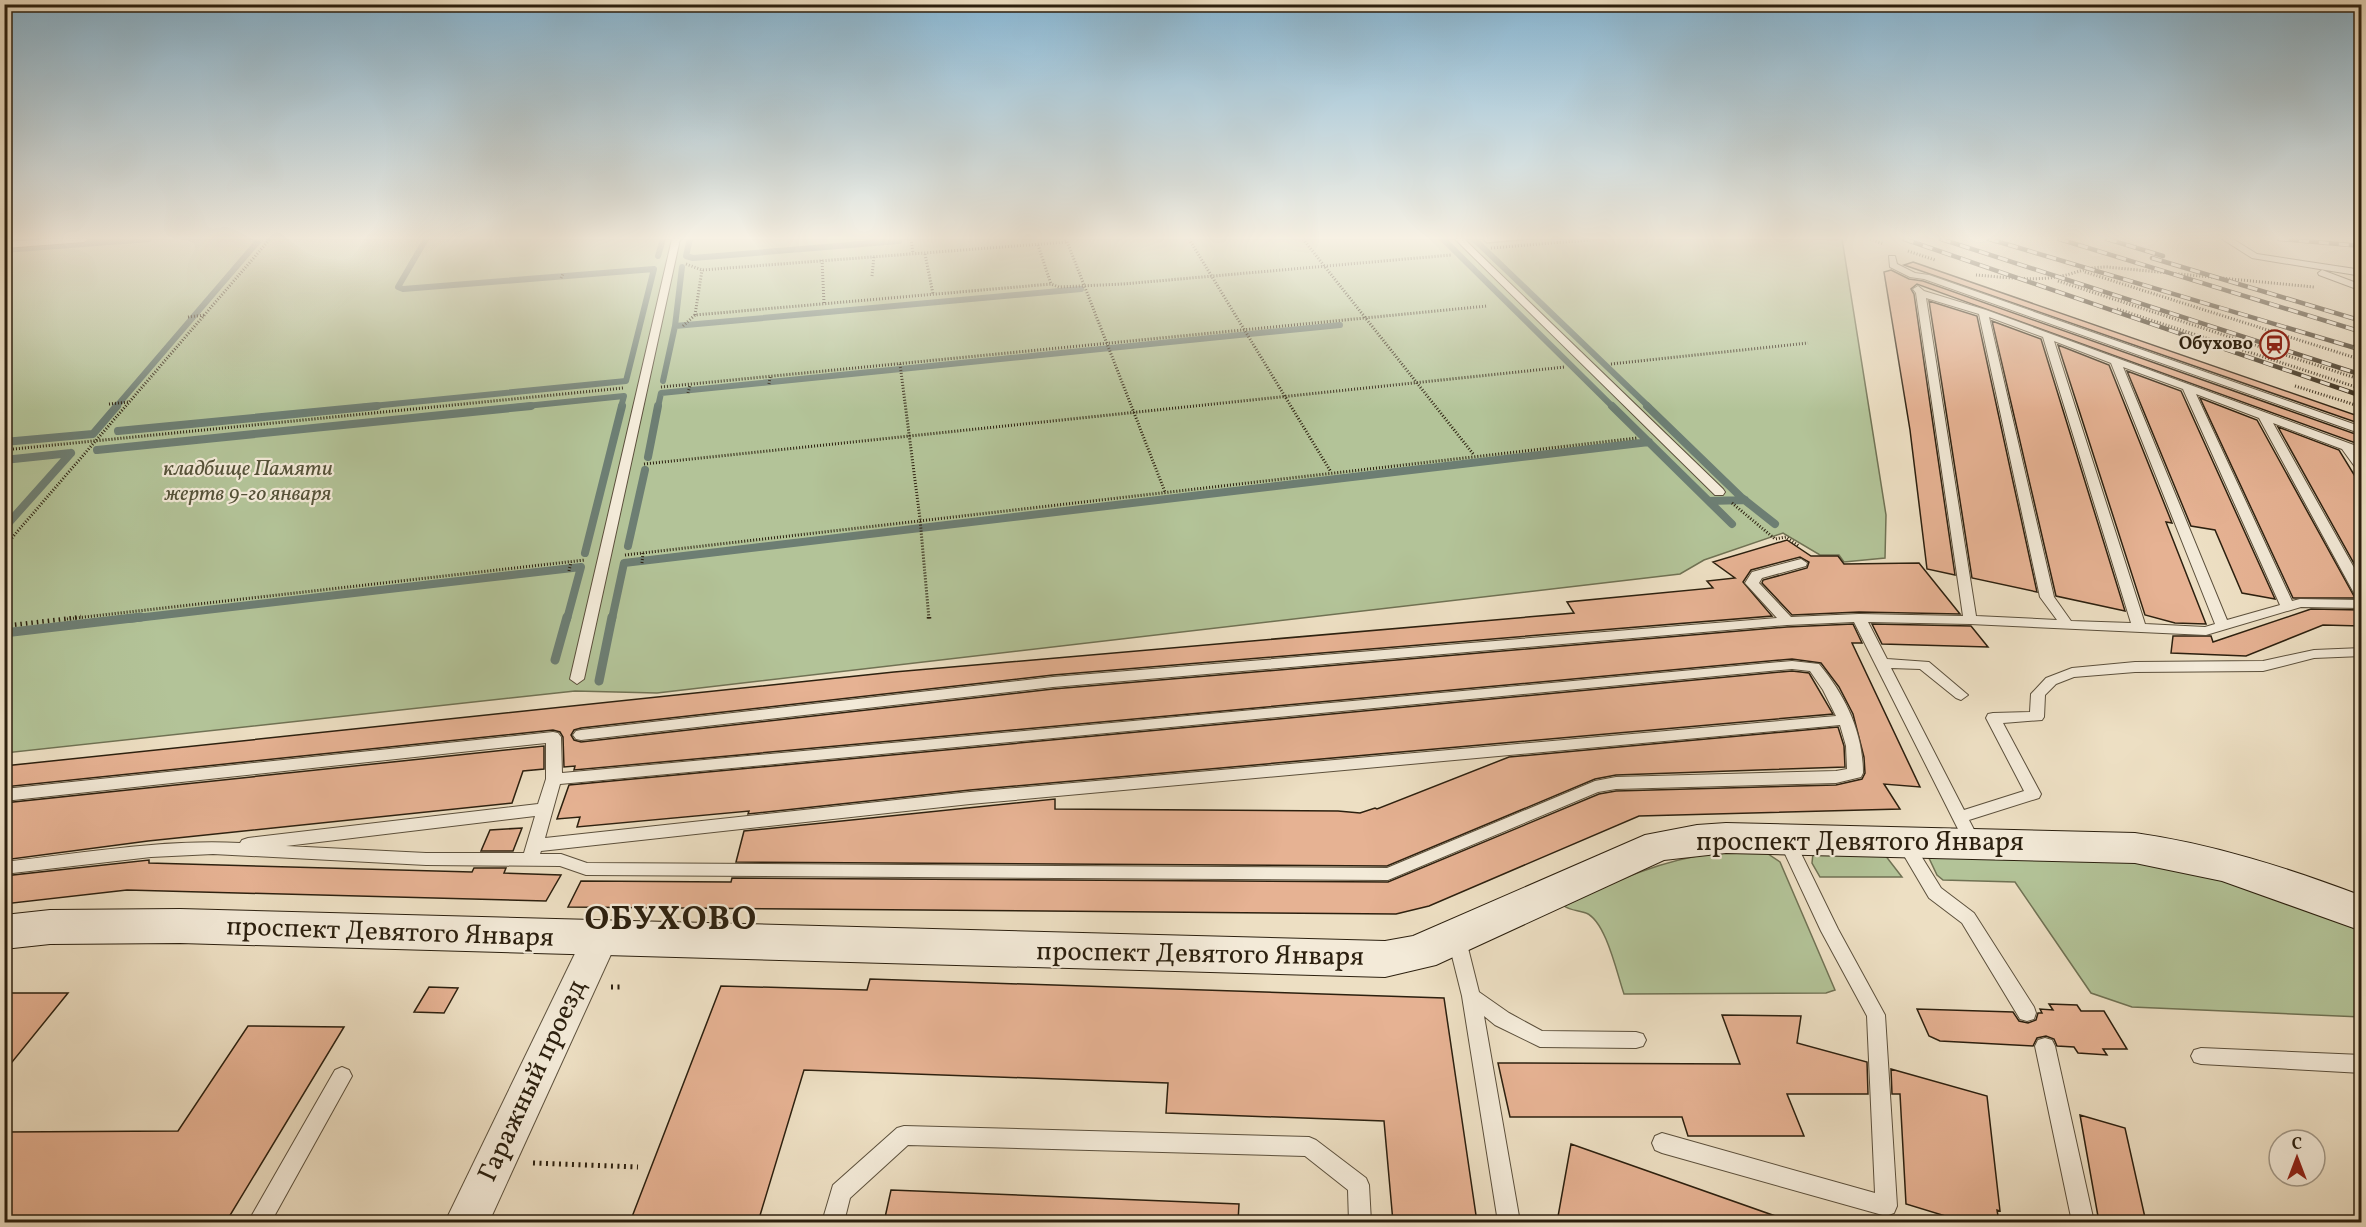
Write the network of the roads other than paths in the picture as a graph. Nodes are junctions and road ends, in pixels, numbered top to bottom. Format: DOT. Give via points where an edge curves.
graph roads {
  1 [pos="662,296"];
  2 [pos="1518,296"];
  3 [pos="1921,296"];
  4 [pos="1932,296"];
  5 [pos="1980,296"];
  6 [pos="1983,312"];
  7 [pos="2047,336"];
  8 [pos="2115,361"];
  9 [pos="2187,387"];
  10 [pos="2263,416"];
  11 [pos="2361,431"];
  12 [pos="2347,447"];
  13 [pos="2361,452"];
  14 [pos="2361,469"];
  15 [pos="1719,492"];
  16 [pos="1801,563"];
  17 [pos="2361,595"];
  18 [pos="2361,604"];
  19 [pos="2288,607"];
  20 [pos="1859,618"];
  21 [pos="1970,620"];
  22 [pos="1787,621"];
  23 [pos="2067,624"];
  24 [pos="2223,626"];
  25 [pos="2139,628"];
  26 [pos="2361,652"];
  27 [pos="1881,663"];
  28 [pos="577,679"];
  29 [pos="1961,695"];
  30 [pos="1845,720"];
  31 [pos="582,735"];
  32 [pos="554,779"];
  33 [pos="4,795"];
  34 [pos="544,809"];
  35 [pos="1967,830"];
  36 [pos="1786,839"];
  37 [pos="1904,842"];
  38 [pos="209,848"];
  39 [pos="532,852"];
  40 [pos="4,868"];
  41 [pos="2361,914"];
  42 [pos="4,932"];
  43 [pos="1456,936"];
  44 [pos="600,939"];
  45 [pos="1471,996"];
  46 [pos="2027,1012"];
  47 [pos="1636,1040"];
  48 [pos="2046,1046"];
  49 [pos="2201,1056"];
  50 [pos="2361,1064"];
  51 [pos="342,1076"];
  52 [pos="1662,1143"];
  53 [pos="259,1222"];
  54 [pos="467,1222"];
  55 [pos="834,1222"];
  56 [pos="1360,1222"];
  57 [pos="1509,1222"];
  58 [pos="2083,1222"];
  1 -- 28 [label="lane"];
  2 -- 15 [label="lane"];
  3 -- 21 [label="lane"];
  4 -- 6 [label="lane"];
  5 -- 11 [label="lane"];
  6 -- 7 [label="lane"];
  6 -- 23 [label="lane" via="2047,597"];
  7 -- 8 [label="lane"];
  7 -- 25 [label="lane"];
  8 -- 9 [label="lane"];
  8 -- 24 [label="lane"];
  9 -- 10 [label="lane"];
  9 -- 19 [label="lane"];
  10 -- 12 [label="lane"];
  10 -- 17 [label="lane"];
  12 -- 13 [label="lane"];
  12 -- 14 [label="lane"];
  16 -- 22 [label="lane" via="1757,575 1752,583"];
  18 -- 19 [label="lane" via="2300,603"];
  19 -- 24 [label="lane"];
  20 -- 21 [label="lane"];
  20 -- 22 [label="lane"];
  20 -- 27 [label="lane"];
  21 -- 23 [label="lane"];
  22 -- 31 [label="lane" via="1053,682"];
  23 -- 25 [label="lane"];
  24 -- 25 [label="lane" via="2206,631"];
  26 -- 35 [label="lane" via="2314,654 2263,666 2101,670 2072,673 2051,681 2038,694 2037,717 1993,718 2032,794"];
  27 -- 29 [label="lane" via="1924,665"];
  27 -- 35 [label="lane"];
  30 -- 32 [label="lane" via="1826,680 1814,666 1792,665"];
  30 -- 39 [label="lane" via="926,802"];
  30 -- 39 [label="lane" via="1857,760 1855,773 1594,787 1388,873 586,869"];
  32 -- 33 [label="lane" via="553,737"];
  32 -- 34 [label="lane"];
  34 -- 38 [label="lane"];
  34 -- 39 [label="lane"];
  35 -- 37 [label="street, проспект Девятого Января"];
  35 -- 41 [label="street, проспект Девятого Января" via="2170,852 2235,867"];
  36 -- 37 [label="street, проспект Девятого Января"];
  36 -- 43 [label="street, проспект Девятого Января" via="1697,840 1659,846"];
  36 -- 52 [label="lane" via="1876,1015 1886,1206"];
  37 -- 46 [label="lane" via="1935,893 1968,918"];
  38 -- 39 [label="lane" via="426,859"];
  38 -- 40 [label="lane"];
  42 -- 44 [label="street, проспект Девятого Января" via="50,927 180,926"];
  43 -- 44 [label="street, проспект Девятого Января" via="1420,952 1385,959"];
  43 -- 45 [label="lane"];
  44 -- 54 [label="street, Гаражный проезд"];
  45 -- 47 [label="lane" via="1502,1019 1540,1039"];
  45 -- 57 [label="lane"];
  48 -- 58 [label="lane"];
  49 -- 50 [label="lane"];
  51 -- 53 [label="lane"];
  55 -- 56 [label="lane" via="841,1192 904,1135 1309,1147 1358,1185"];
}
